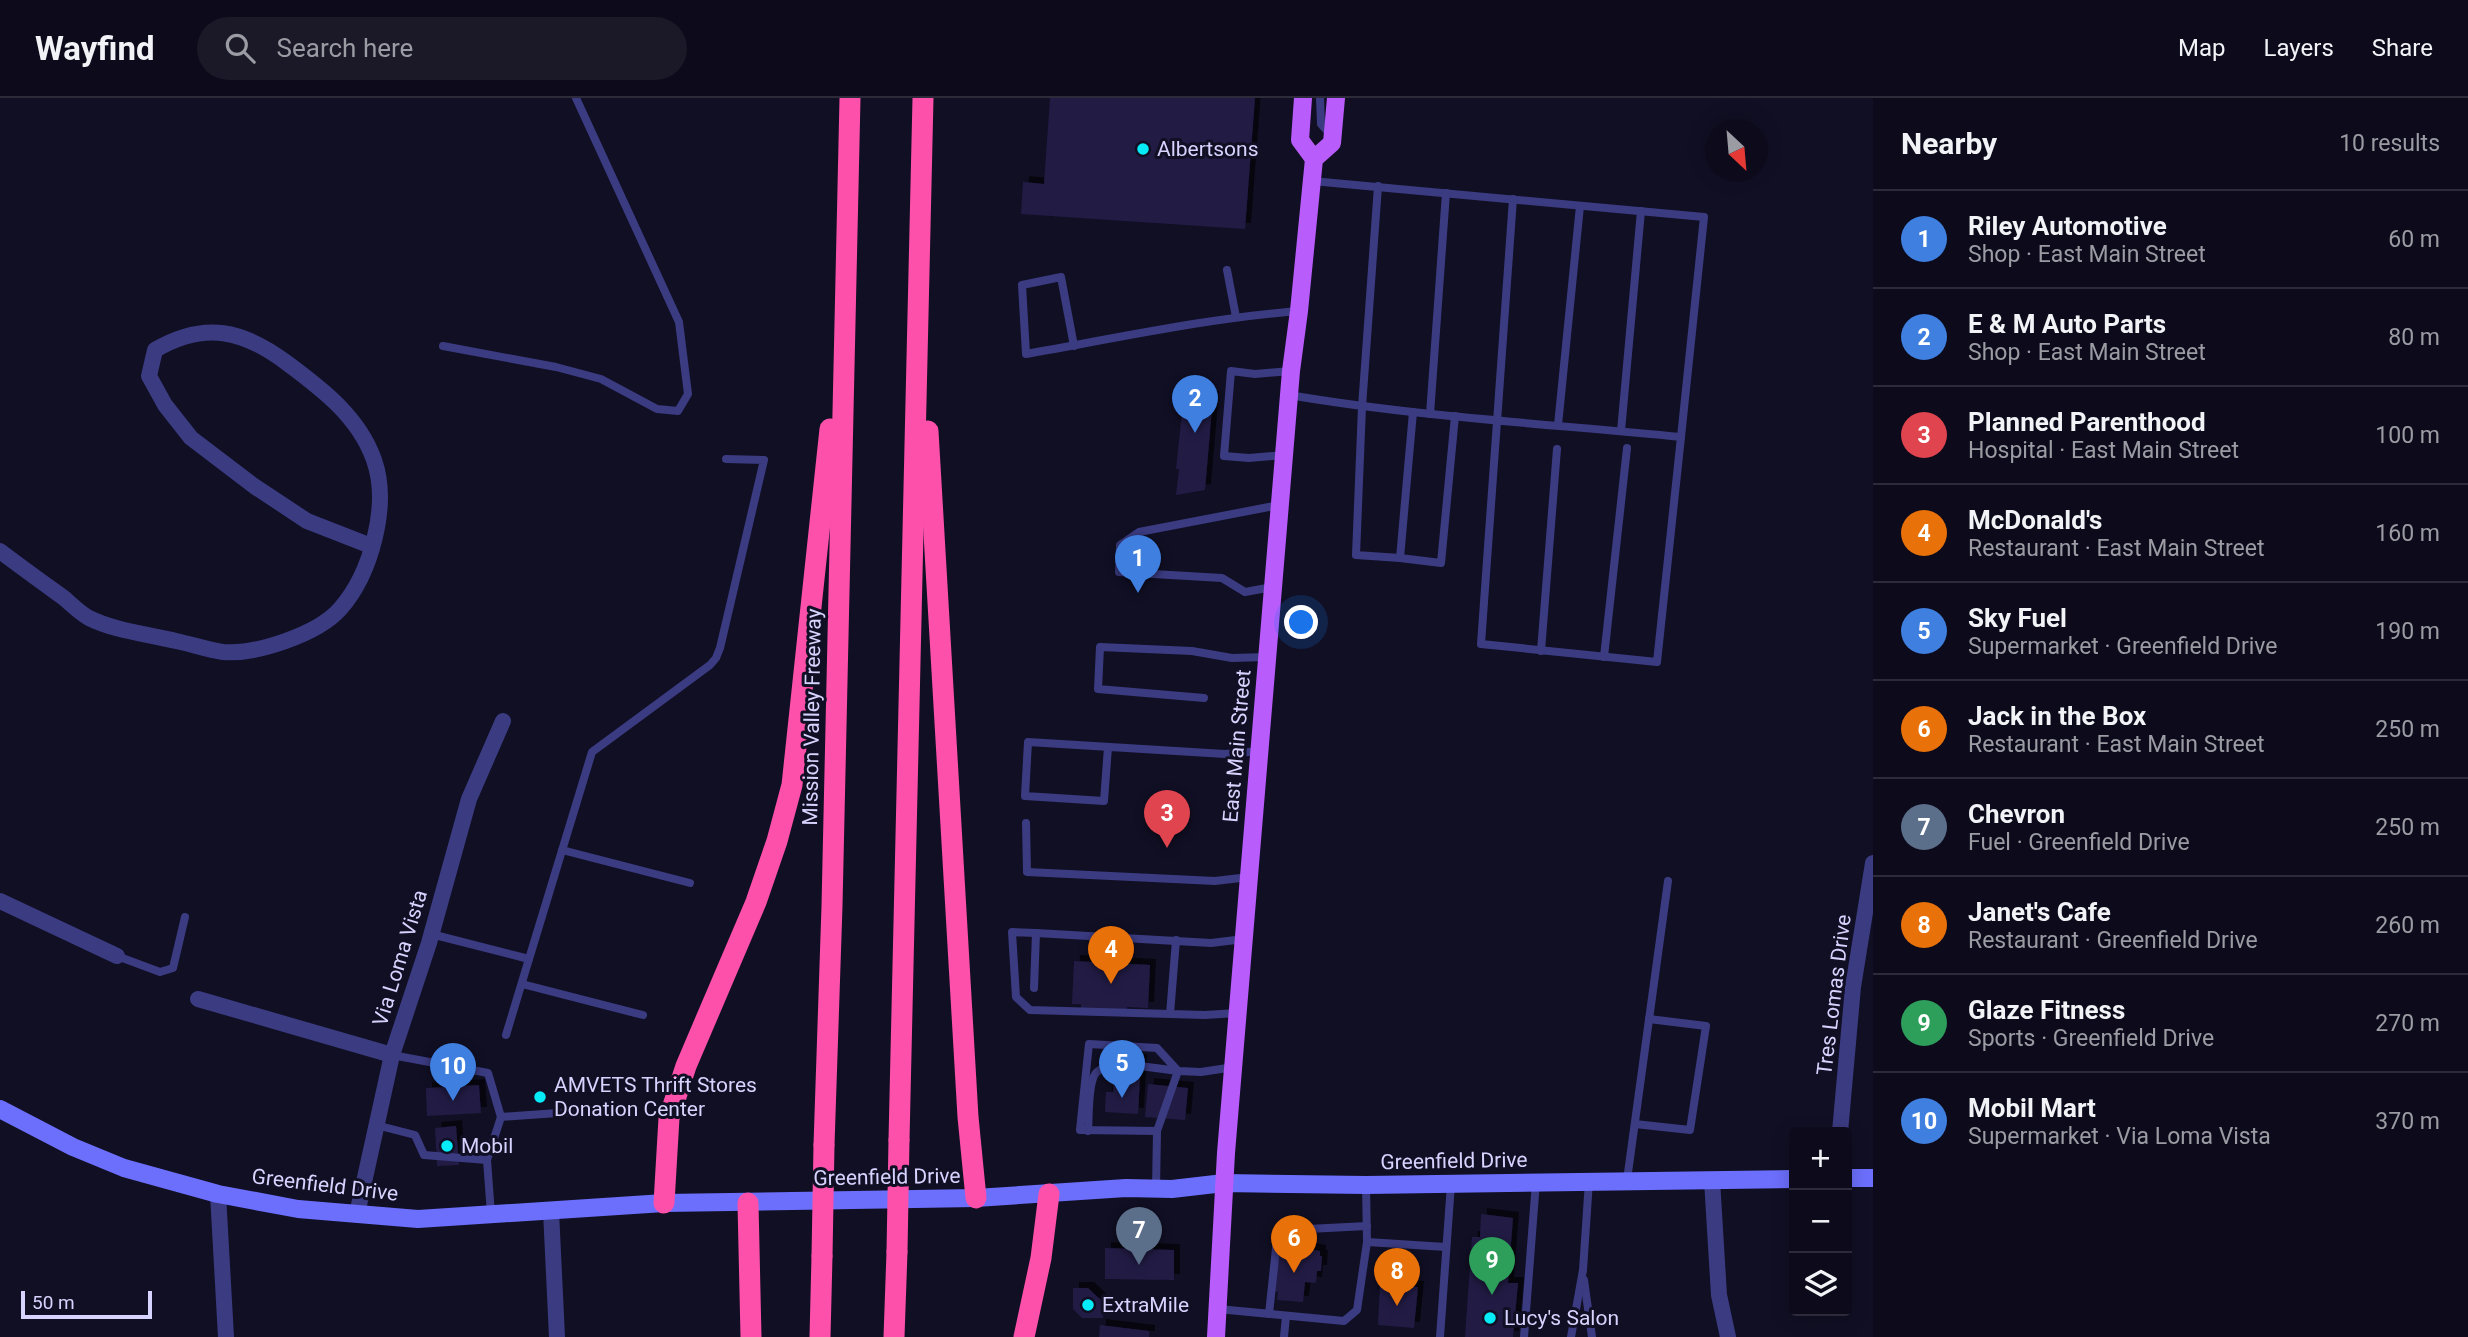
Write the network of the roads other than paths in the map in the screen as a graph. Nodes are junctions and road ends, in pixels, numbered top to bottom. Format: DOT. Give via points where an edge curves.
graph roads {
  1 [pos="576,98"];
  2 [pos="850,98"];
  3 [pos="923,98"];
  4 [pos="1303,98"];
  5 [pos="1321,98"];
  6 [pos="1336,98"];
  7 [pos="1332,136"];
  8 [pos="1314,159"];
  9 [pos="1312,181"];
  10 [pos="1378,186"];
  11 [pos="1446,193"];
  12 [pos="1513,199"];
  13 [pos="1580,206"];
  14 [pos="1641,211"];
  15 [pos="846,246"];
  16 [pos="1227,270"];
  17 [pos="919,294"];
  18 [pos="1299,312"];
  19 [pos="1236,317"];
  20 [pos="1074,345"];
  21 [pos="443,346"];
  22 [pos="1291,371"];
  23 [pos="1289,395"];
  24 [pos="1362,407"];
  25 [pos="1413,412"];
  26 [pos="1430,414"];
  27 [pos="1455,416"];
  28 [pos="1498,420"];
  29 [pos="1558,425"];
  30 [pos="1621,431"];
  31 [pos="1681,437"];
  32 [pos="1627,448"];
  33 [pos="1557,450"];
  34 [pos="1284,456"];
  35 [pos="726,459"];
  36 [pos="1280,505"];
  37 [pos="371,546"];
  38 [pos="0,551"];
  39 [pos="1400,558"];
  40 [pos="1273,587"];
  41 [pos="1541,651"];
  42 [pos="1267,657"];
  43 [pos="1604,657"];
  44 [pos="1204,698"];
  45 [pos="503,721"];
  46 [pos="1108,747"];
  47 [pos="1260,751"];
  48 [pos="1026,823"];
  49 [pos="562,850"];
  50 [pos="1873,863"];
  51 [pos="1249,877"];
  52 [pos="1668,881"];
  53 [pos="690,883"];
  54 [pos="0,901"];
  55 [pos="185,917"];
  56 [pos="1036,933"];
  57 [pos="431,934"];
  58 [pos="1244,939"];
  59 [pos="1176,940"];
  60 [pos="117,956"];
  61 [pos="529,959"];
  62 [pos="522,984"];
  63 [pos="1034,988"];
  64 [pos="198,999"];
  65 [pos="1238,1013"];
  66 [pos="1170,1014"];
  67 [pos="643,1015"];
  68 [pos="1649,1018"];
  69 [pos="506,1035"];
  70 [pos="392,1055"];
  71 [pos="1234,1067"];
  72 [pos="1178,1071"];
  73 [pos="0,1109"];
  74 [pos="586,1111"];
  75 [pos="501,1117"];
  76 [pos="1635,1124"];
  77 [pos="376,1125"];
  78 [pos="1840,1127"];
  79 [pos="1088,1131"];
  80 [pos="1157,1131"];
  81 [pos="487,1160"];
  82 [pos="1852,1178"];
  83 [pos="1873,1178"];
  84 [pos="1789,1179"];
  85 [pos="1712,1180"];
  86 [pos="1589,1181"];
  87 [pos="1627,1181"];
  88 [pos="1536,1182"];
  89 [pos="1224,1183"];
  90 [pos="1451,1184"];
  91 [pos="1366,1185"];
  92 [pos="1156,1188"];
  93 [pos="218,1194"];
  94 [pos="1049,1194"];
  95 [pos="976,1198"];
  96 [pos="664,1203"];
  97 [pos="748,1203"];
  98 [pos="551,1211"];
  99 [pos="357,1214"];
  100 [pos="491,1214"];
  101 [pos="1367,1226"];
  102 [pos="1367,1242"];
  103 [pos="1446,1248"];
  104 [pos="1583,1270"];
  105 [pos="1218,1309"];
  106 [pos="1269,1314"];
  107 [pos="1286,1316"];
  108 [pos="226,1337"];
  109 [pos="557,1337"];
  110 [pos="751,1337"];
  111 [pos="820,1337"];
  112 [pos="894,1337"];
  113 [pos="1024,1337"];
  114 [pos="1216,1337"];
  115 [pos="1284,1337"];
  116 [pos="1440,1337"];
  117 [pos="1524,1337"];
  118 [pos="1571,1337"];
  119 [pos="1592,1337"];
  120 [pos="1728,1337"];
  1 -- 21 [label="lane" via="679,322 688,394 678,411 657,409 601,379"];
  2 -- 15 [label="highway, Mission Valley Freeway"];
  3 -- 17 [label="highway"];
  4 -- 8 [label="main road, East Main Street" via="1300,140"];
  5 -- 7 [label="lane" via="1321,124"];
  6 -- 7 [label="main road"];
  7 -- 8 [label="main road" via="1332,143"];
  8 -- 9 [label="main road, East Main Street"];
  9 -- 10 [label="lane"];
  9 -- 18 [label="main road, East Main Street"];
  10 -- 11 [label="lane"];
  10 -- 24 [label="lane"];
  11 -- 12 [label="lane"];
  11 -- 26 [label="lane"];
  12 -- 13 [label="lane"];
  12 -- 28 [label="lane"];
  13 -- 14 [label="lane"];
  13 -- 29 [label="lane"];
  14 -- 30 [label="lane"];
  14 -- 31 [label="lane" via="1704,217"];
  15 -- 96 [label="highway" via="792,785 756,902 668,1118"];
  15 -- 111 [label="highway, Mission Valley Freeway, bridge"];
  16 -- 19 [label="lane"];
  17 -- 95 [label="highway"];
  17 -- 112 [label="highway, bridge"];
  18 -- 19 [label="lane"];
  18 -- 22 [label="main road, East Main Street"];
  19 -- 20 [label="lane"];
  20 -- 20 [label="lane" via="1026,354 1023,285 1061,277"];
  22 -- 23 [label="main road, East Main Street"];
  22 -- 34 [label="lane" via="1231,371 1224,456"];
  23 -- 24 [label="lane"];
  23 -- 34 [label="main road, East Main Street"];
  24 -- 25 [label="lane"];
  24 -- 39 [label="lane" via="1356,555"];
  25 -- 26 [label="lane"];
  25 -- 39 [label="lane"];
  26 -- 27 [label="lane"];
  27 -- 28 [label="lane"];
  27 -- 39 [label="lane" via="1441,563"];
  28 -- 29 [label="lane"];
  28 -- 41 [label="lane" via="1481,644"];
  29 -- 30 [label="lane"];
  30 -- 31 [label="lane"];
  31 -- 43 [label="lane" via="1657,662"];
  32 -- 43 [label="lane"];
  33 -- 41 [label="lane"];
  34 -- 36 [label="main road, East Main Street"];
  35 -- 49 [label="lane" via="764,460 720,648 710,665 592,752"];
  36 -- 40 [label="main road, East Main Street"];
  36 -- 40 [label="lane" via="1139,532 1120,545 1119,572 1222,578 1245,592"];
  37 -- 37 [label="street" via="380,497 374,461 358,429 329,394 265,347 240,336 200,333 155,350 149,376 191,438 307,520"];
  37 -- 38 [label="street" via="361,577 339,611 268,648 224,652 89,618"];
  40 -- 42 [label="main road, East Main Street"];
  41 -- 43 [label="lane"];
  42 -- 44 [label="lane" via="1100,647 1098,689"];
  42 -- 47 [label="main road, East Main Street"];
  45 -- 57 [label="street, Via Loma Vista" via="469,799"];
  46 -- 46 [label="lane" via="1028,742 1025,796 1104,801"];
  46 -- 47 [label="lane" via="1224,754"];
  47 -- 51 [label="main road, East Main Street"];
  48 -- 51 [label="lane" via="1027,872 1215,881"];
  49 -- 53 [label="lane"];
  49 -- 61 [label="lane"];
  50 -- 78 [label="street, Tres Lomas Drive" via="1853,987"];
  51 -- 58 [label="main road, East Main Street"];
  52 -- 68 [label="lane"];
  54 -- 60 [label="street"];
  55 -- 60 [label="lane" via="173,968 160,972"];
  56 -- 59 [label="lane"];
  56 -- 63 [label="lane"];
  56 -- 66 [label="lane" via="1012,932 1016,997 1030,1010"];
  57 -- 61 [label="lane"];
  57 -- 70 [label="street, Via Loma Vista"];
  58 -- 59 [label="lane"];
  58 -- 65 [label="main road, East Main Street"];
  59 -- 66 [label="lane"];
  61 -- 62 [label="lane"];
  62 -- 67 [label="lane"];
  62 -- 69 [label="lane"];
  64 -- 70 [label="street"];
  65 -- 66 [label="lane"];
  65 -- 71 [label="main road, East Main Street"];
  68 -- 76 [label="lane"];
  68 -- 76 [label="lane" via="1706,1026 1690,1130"];
  70 -- 75 [label="lane" via="488,1073"];
  70 -- 77 [label="street, Via Loma Vista"];
  71 -- 72 [label="lane"];
  71 -- 89 [label="main road, East Main Street"];
  72 -- 79 [label="lane" via="1111,1065 1098,1069 1093,1077"];
  72 -- 79 [label="lane" via="1157,1048 1089,1044 1080,1130"];
  72 -- 80 [label="lane"];
  73 -- 93 [label="main road, Greenfield Drive" via="124,1168"];
  74 -- 75 [label="lane"];
  75 -- 81 [label="lane"];
  76 -- 87 [label="lane"];
  77 -- 81 [label="lane" via="415,1135 424,1155"];
  77 -- 99 [label="street, Via Loma Vista"];
  79 -- 80 [label="lane"];
  80 -- 92 [label="lane"];
  81 -- 100 [label="lane"];
  82 -- 83 [label="main road"];
  84 -- 85 [label="main road, Greenfield Drive"];
  85 -- 87 [label="main road, Greenfield Drive"];
  85 -- 120 [label="street" via="1719,1295"];
  86 -- 87 [label="main road, Greenfield Drive"];
  86 -- 88 [label="main road, Greenfield Drive"];
  86 -- 104 [label="lane"];
  88 -- 90 [label="main road, Greenfield Drive"];
  88 -- 117 [label="lane"];
  89 -- 91 [label="main road, Greenfield Drive"];
  89 -- 92 [label="main road, Greenfield Drive"];
  89 -- 105 [label="main road, East Main Street"];
  90 -- 91 [label="main road, Greenfield Drive"];
  90 -- 103 [label="lane"];
  91 -- 101 [label="lane"];
  92 -- 94 [label="main road, Greenfield Drive"];
  93 -- 99 [label="main road, Greenfield Drive"];
  93 -- 108 [label="street"];
  94 -- 95 [label="main road, Greenfield Drive"];
  94 -- 113 [label="highway"];
  95 -- 97 [label="main road, Greenfield Drive"];
  96 -- 97 [label="main road, Greenfield Drive"];
  96 -- 98 [label="main road, Greenfield Drive"];
  97 -- 110 [label="highway"];
  98 -- 100 [label="main road, Greenfield Drive"];
  98 -- 109 [label="street"];
  99 -- 100 [label="main road, Greenfield Drive" via="418,1219"];
  101 -- 102 [label="lane"];
  101 -- 106 [label="lane" via="1288,1230 1277,1238"];
  102 -- 103 [label="lane"];
  102 -- 107 [label="lane" via="1357,1310 1351,1317 1344,1321"];
  103 -- 116 [label="lane"];
  104 -- 118 [label="lane"];
  104 -- 119 [label="lane"];
  105 -- 106 [label="lane"];
  105 -- 114 [label="main road, East Main Street"];
  106 -- 107 [label="lane"];
  107 -- 115 [label="lane"];
}
